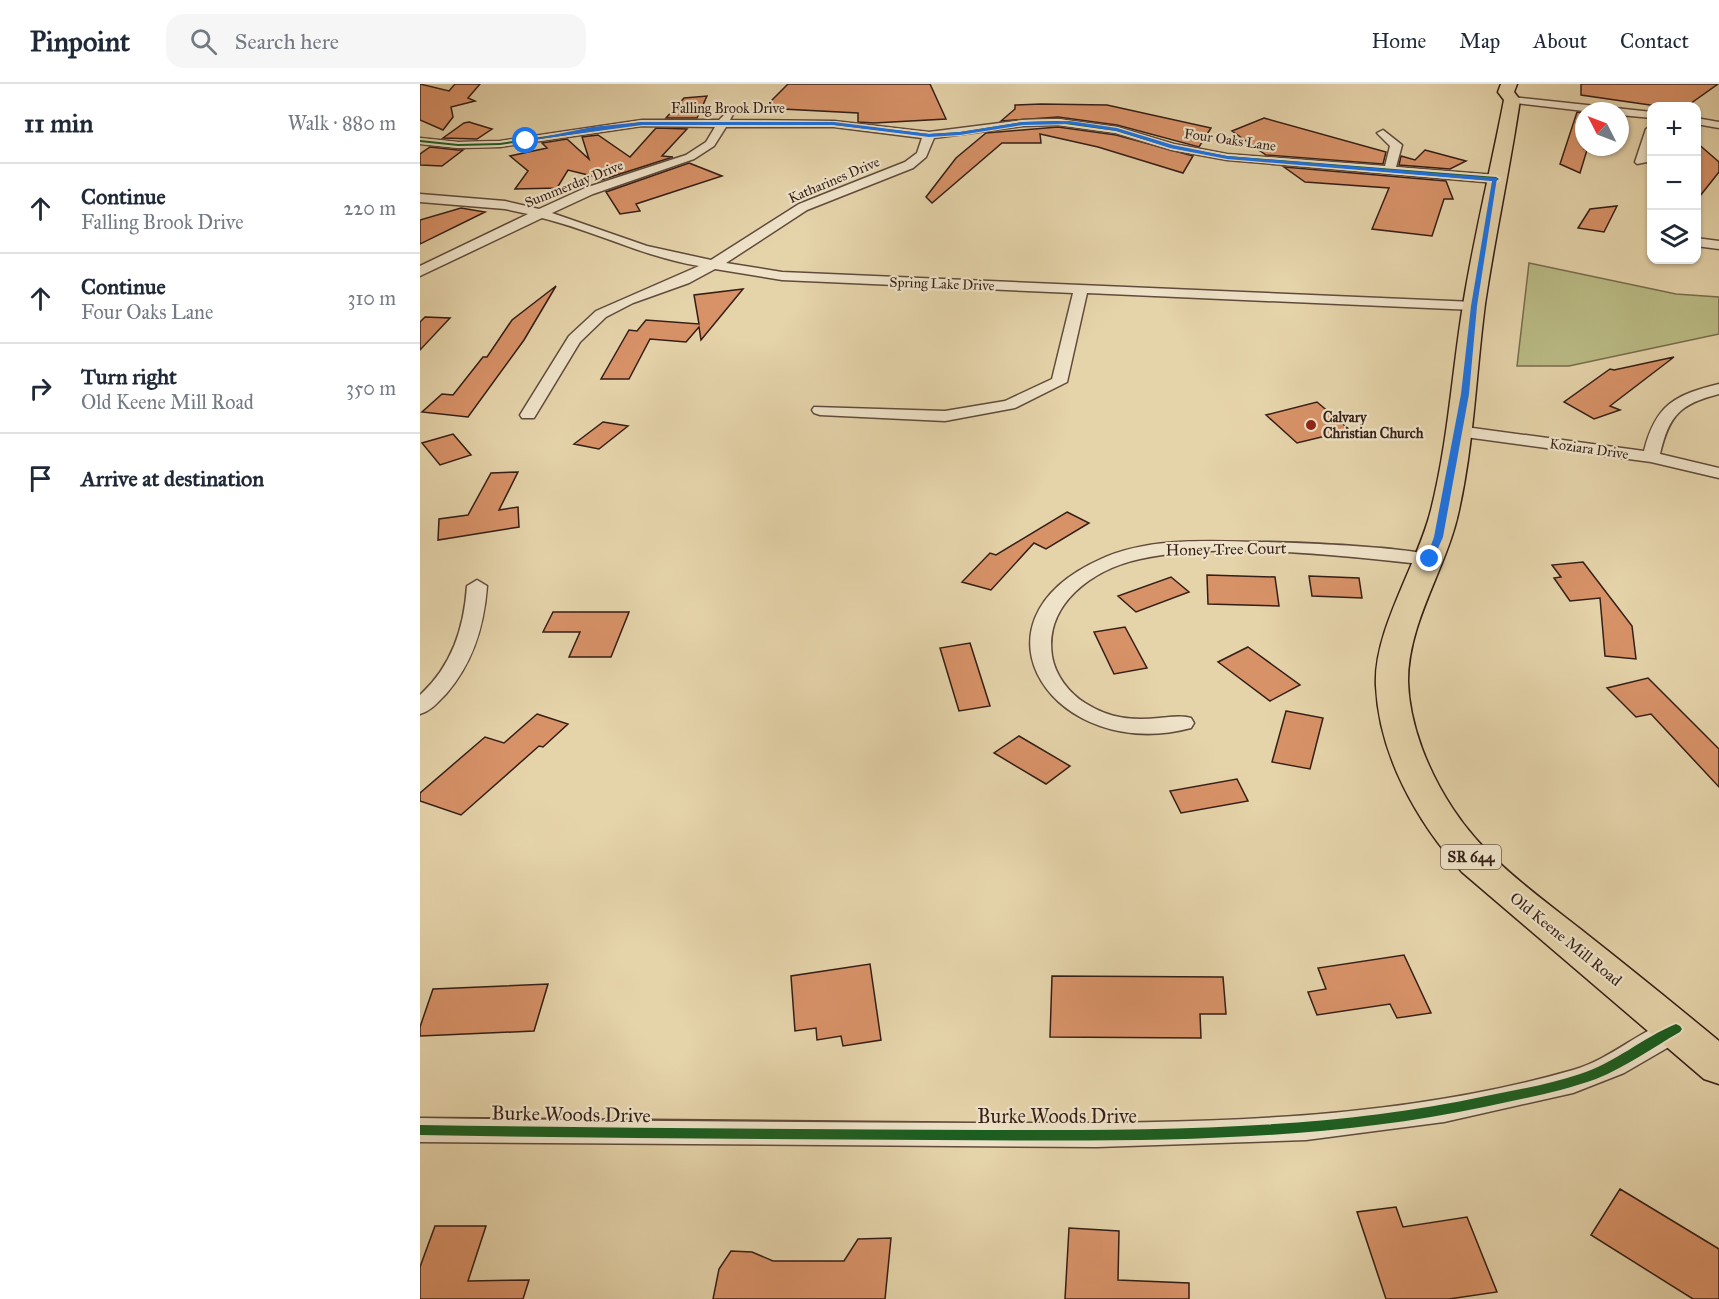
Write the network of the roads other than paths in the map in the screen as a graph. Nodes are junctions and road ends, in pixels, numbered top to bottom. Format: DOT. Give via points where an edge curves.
graph roads {
  1 [pos="1524,84"];
  2 [pos="1510,92"];
  3 [pos="1575,104"];
  4 [pos="1629,113"];
  5 [pos="1647,115"];
  6 [pos="726,118"];
  7 [pos="1701,122"];
  8 [pos="1719,125"];
  9 [pos="1383,133"];
  10 [pos="929,135"];
  11 [pos="420,141"];
  12 [pos="1647,144"];
  13 [pos="1641,162"];
  14 [pos="1390,169"];
  15 [pos="1496,179"];
  16 [pos="420,198"];
  17 [pos="541,213"];
  18 [pos="1701,243"];
  19 [pos="1719,245"];
  20 [pos="711,265"];
  21 [pos="420,272"];
  22 [pos="1081,290"];
  23 [pos="1474,306"];
  24 [pos="1719,389"];
  25 [pos="820,410"];
  26 [pos="528,415"];
  27 [pos="1458,430"];
  28 [pos="1651,458"];
  29 [pos="1719,473"];
  30 [pos="1430,559"];
  31 [pos="477,586"];
  32 [pos="420,707"];
  33 [pos="1183,723"];
  34 [pos="1676,1029"];
  35 [pos="1719,1066"];
  36 [pos="420,1130"];
  1 -- 2 [label="main road, Old Keene Mill Road / SR 644" via="1523,93"];
  2 -- 3 [label="street"];
  2 -- 15 [label="main road, Old Keene Mill Road / SR 644" via="1505,143"];
  4 -- 5 [label="street"];
  6 -- 10 [label="street, Falling Brook Drive" via="834,124"];
  6 -- 11 [label="street, Falling Brook Drive" via="627,124 492,145"];
  6 -- 17 [label="street, Summerday Drive" via="710,144 690,157 610,183"];
  7 -- 8 [label="street"];
  9 -- 14 [label="street" via="1396,145"];
  10 -- 14 [label="street, Four Oaks Lane" via="1023,123 1070,123 1117,130 1227,157"];
  10 -- 20 [label="street, Katharines Drive" via="922,155 909,165 803,207"];
  12 -- 13 [label="street"];
  14 -- 15 [label="street, Four Oaks Lane"];
  15 -- 23 [label="main road, Old Keene Mill Road / SR 644"];
  16 -- 17 [label="street, Spring Lake Drive" via="490,203"];
  17 -- 20 [label="street, Spring Lake Drive" via="642,249"];
  17 -- 21 [label="street, Summerday Drive"];
  18 -- 19 [label="street"];
  20 -- 22 [label="street, Spring Lake Drive" via="810,279"];
  20 -- 26 [label="street, Katharines Drive" via="684,280 628,300 593,320 574,339"];
  22 -- 23 [label="street, Spring Lake Drive"];
  22 -- 25 [label="street" via="1059,382 1009,405 945,416"];
  23 -- 27 [label="main road, Old Keene Mill Road / SR 644"];
  24 -- 28 [label="street" via="1683,401 1665,414 1656,432"];
  27 -- 28 [label="street, Koziara Drive"];
  27 -- 30 [label="main road, Old Keene Mill Road / SR 644" via="1439,537"];
  28 -- 29 [label="street, Koziara Drive"];
  30 -- 33 [label="street, Honey Tree Court" via="1326,549 1183,548 1134,554 1109,562 1067,586 1047,608 1040,629 1040,651 1047,673 1058,689 1074,704 1106,722"];
  30 -- 34 [label="main road, Old Keene Mill Road / SR 644" via="1403,624 1392,684 1400,728 1420,782 1453,836 1503,888"];
  31 -- 32 [label="street" via="476,614 467,649 452,674"];
  34 -- 35 [label="main road, Old Keene Mill Road / SR 644"];
  34 -- 36 [label="street, Burke Woods Drive" via="1589,1077 1479,1104 1346,1123 1097,1135"];
}
